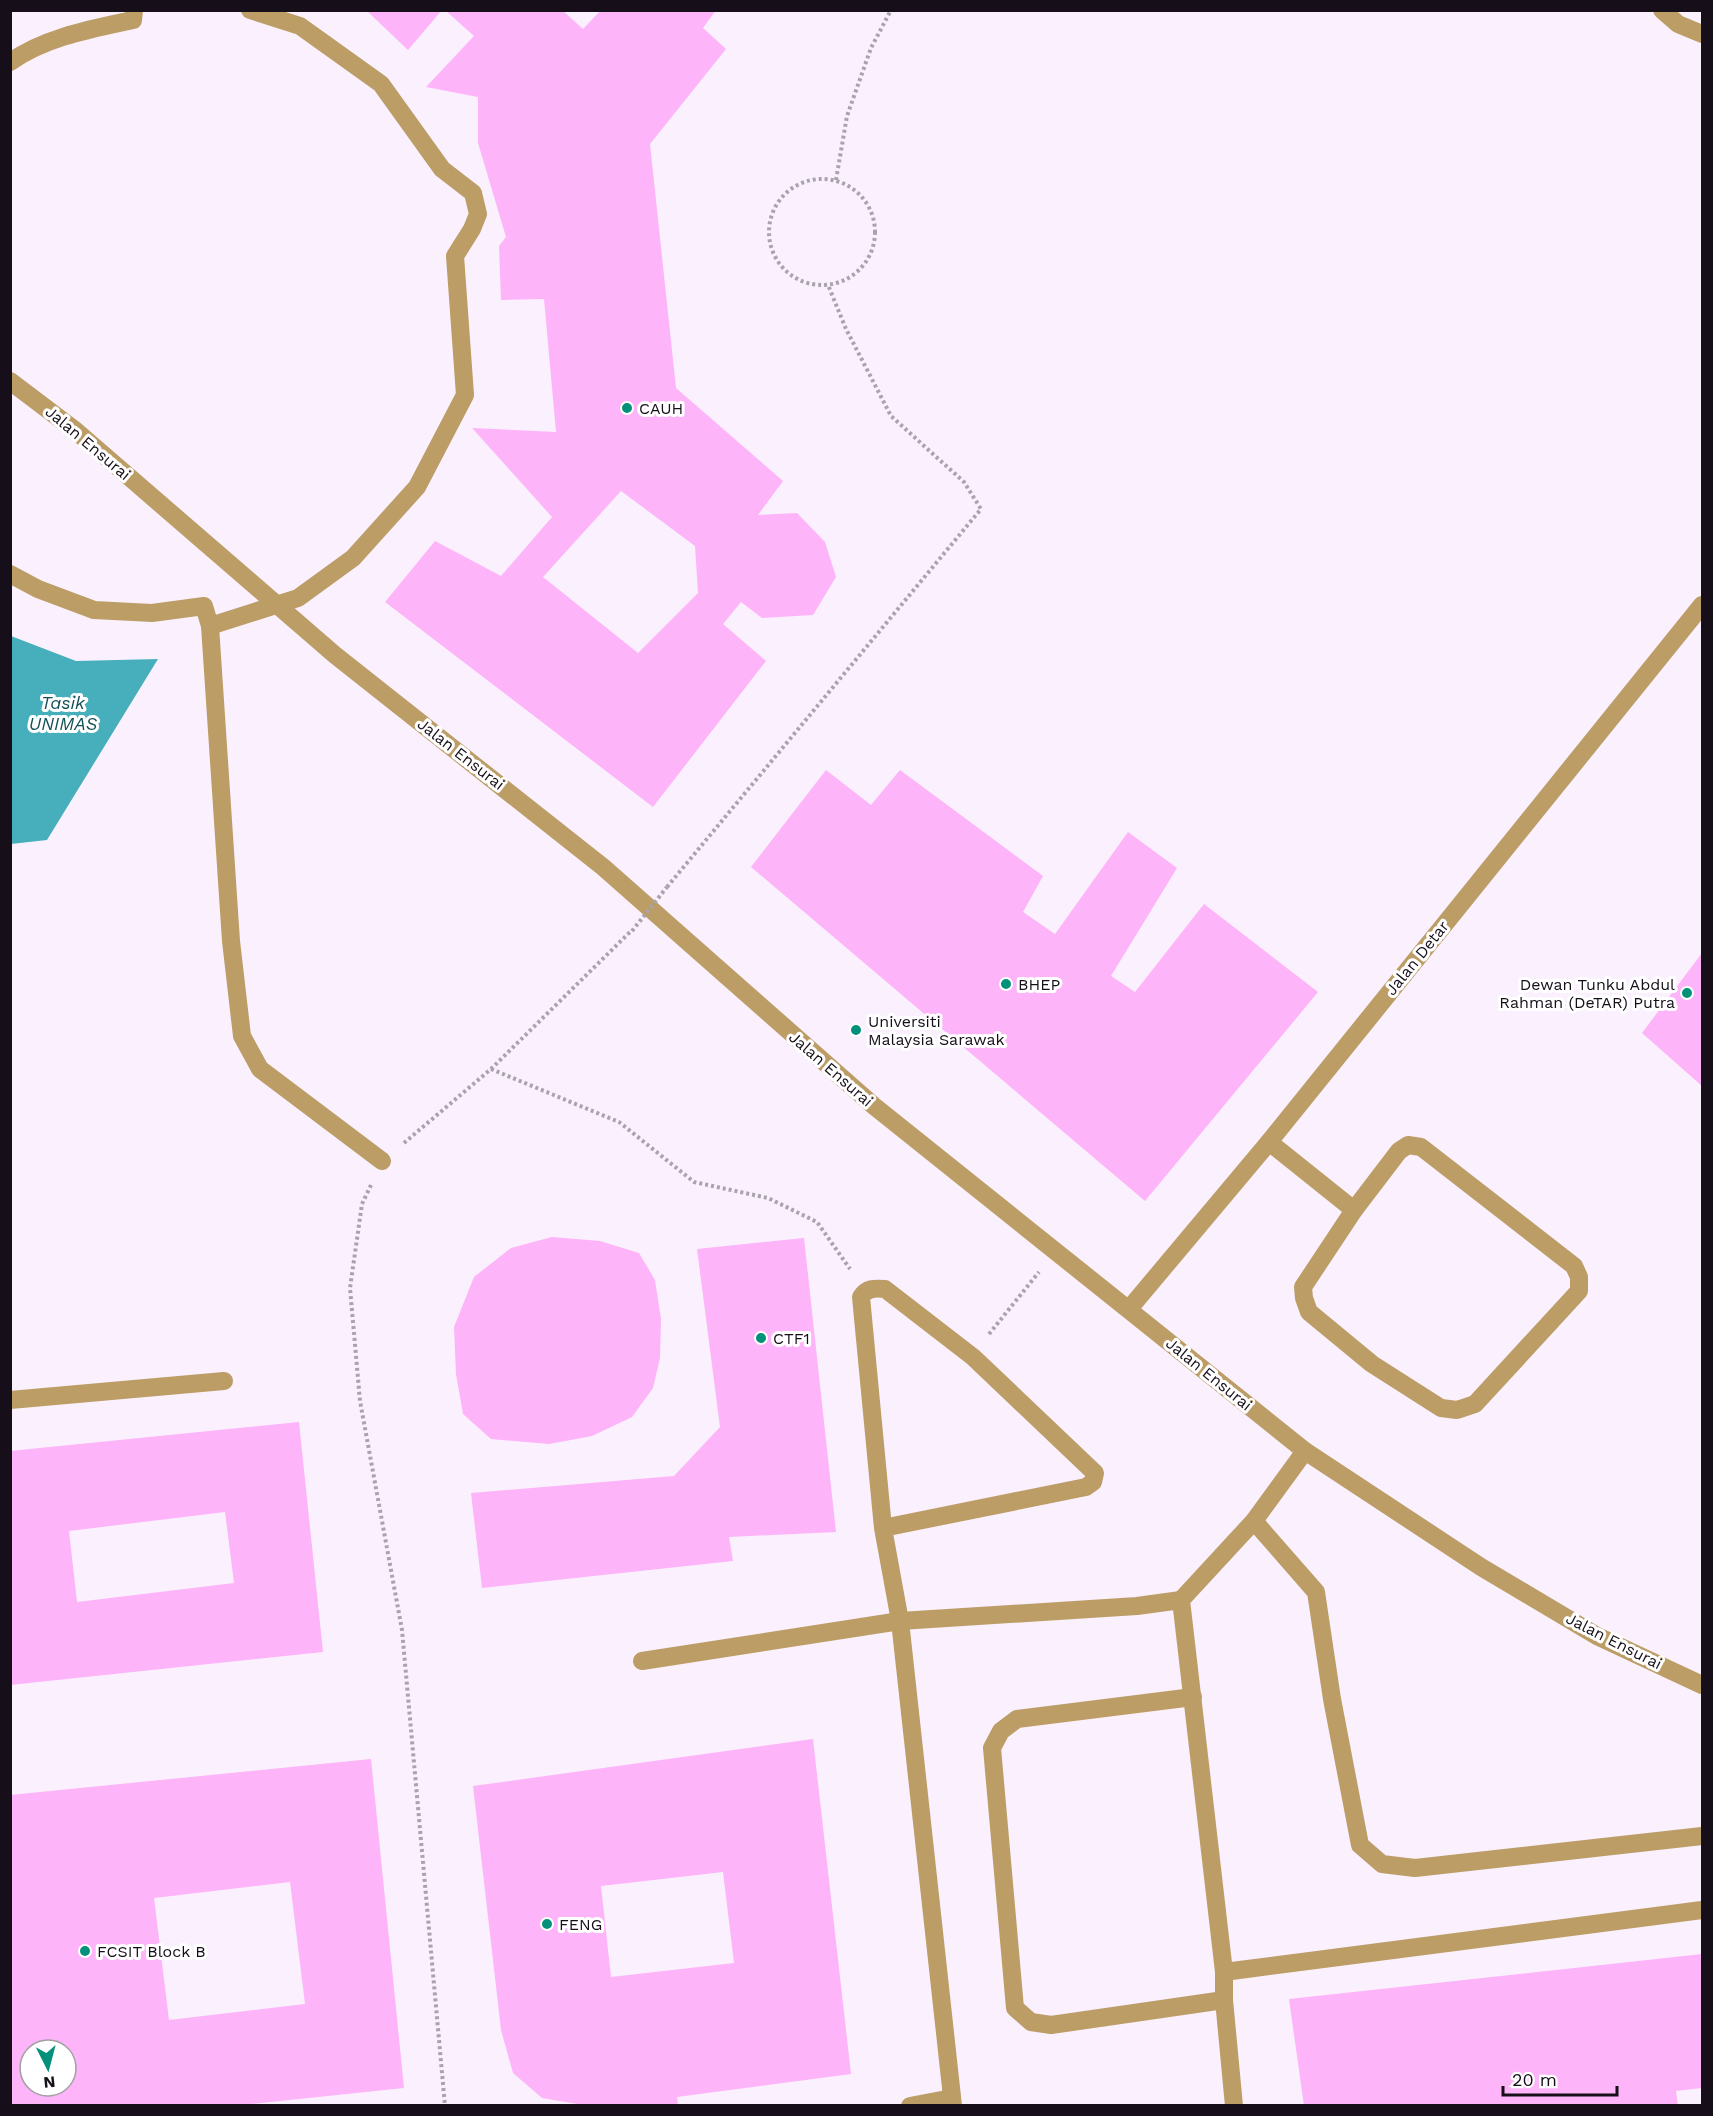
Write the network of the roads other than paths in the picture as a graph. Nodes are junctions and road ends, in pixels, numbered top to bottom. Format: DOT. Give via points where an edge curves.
graph roads {
  1 [pos="134,10"];
  2 [pos="250,10"];
  3 [pos="1662,10"];
  4 [pos="1702,34"];
  5 [pos="10,62"];
  6 [pos="10,381"];
  7 [pos="10,574"];
  8 [pos="1702,605"];
  9 [pos="210,626"];
  10 [pos="1269,1142"];
  11 [pos="382,1161"];
  12 [pos="1354,1210"];
  13 [pos="1129,1309"];
  14 [pos="224,1381"];
  15 [pos="10,1400"];
  16 [pos="1305,1451"];
  17 [pos="1254,1521"];
  18 [pos="883,1528"];
  19 [pos="1181,1600"];
  20 [pos="900,1622"];
  21 [pos="642,1661"];
  22 [pos="1702,1685"];
  23 [pos="1193,1697"];
  24 [pos="1702,1836"];
  25 [pos="1702,1910"];
  26 [pos="1224,1972"];
  27 [pos="1224,2000"];
  28 [pos="952,2102"];
  29 [pos="909,2106"];
  30 [pos="1234,2106"];
  1 -- 5 [label="street" via="133,20 69,34"];
  2 -- 9 [label="street, bridge" via="300,26 381,84 442,169 473,193 478,214 455,256 465,395 417,487 353,558 298,598"];
  3 -- 4 [label="street" via="1678,24"];
  6 -- 13 [label="street, Jalan Ensurai" via="76,431 335,655 603,867 874,1106"];
  7 -- 9 [label="street" via="94,610 152,613 204,606"];
  8 -- 10 [label="street, Jalan Detar"];
  9 -- 11 [label="street" via="231,941 242,1036 260,1069"];
  10 -- 12 [label="street"];
  10 -- 13 [label="street, Jalan Detar"];
  12 -- 12 [label="street" via="1303,1287 1309,1312 1372,1364 1441,1408 1457,1410 1475,1404 1579,1291 1574,1266 1421,1147 1408,1145 1399,1151"];
  13 -- 16 [label="street, Jalan Ensurai"];
  14 -- 15 [label="street"];
  16 -- 17 [label="street"];
  16 -- 22 [label="street, Jalan Ensurai" via="1481,1567 1597,1636"];
  17 -- 19 [label="street"];
  17 -- 24 [label="street" via="1316,1592 1360,1845 1382,1864 1414,1868"];
  18 -- 18 [label="street" via="861,1297 875,1288 885,1289 973,1356 1095,1473 1093,1482 1086,1487"];
  18 -- 20 [label="street"];
  19 -- 20 [label="street"];
  19 -- 23 [label="street"];
  20 -- 21 [label="street"];
  20 -- 28 [label="street"];
  23 -- 26 [label="street"];
  23 -- 27 [label="street" via="1017,1719 1000,1731 992,1748 1015,2008 1031,2022 1051,2025"];
  25 -- 26 [label="street"];
  26 -- 27 [label="street"];
  27 -- 30 [label="street"];
  28 -- 29 [label="street"];
}
